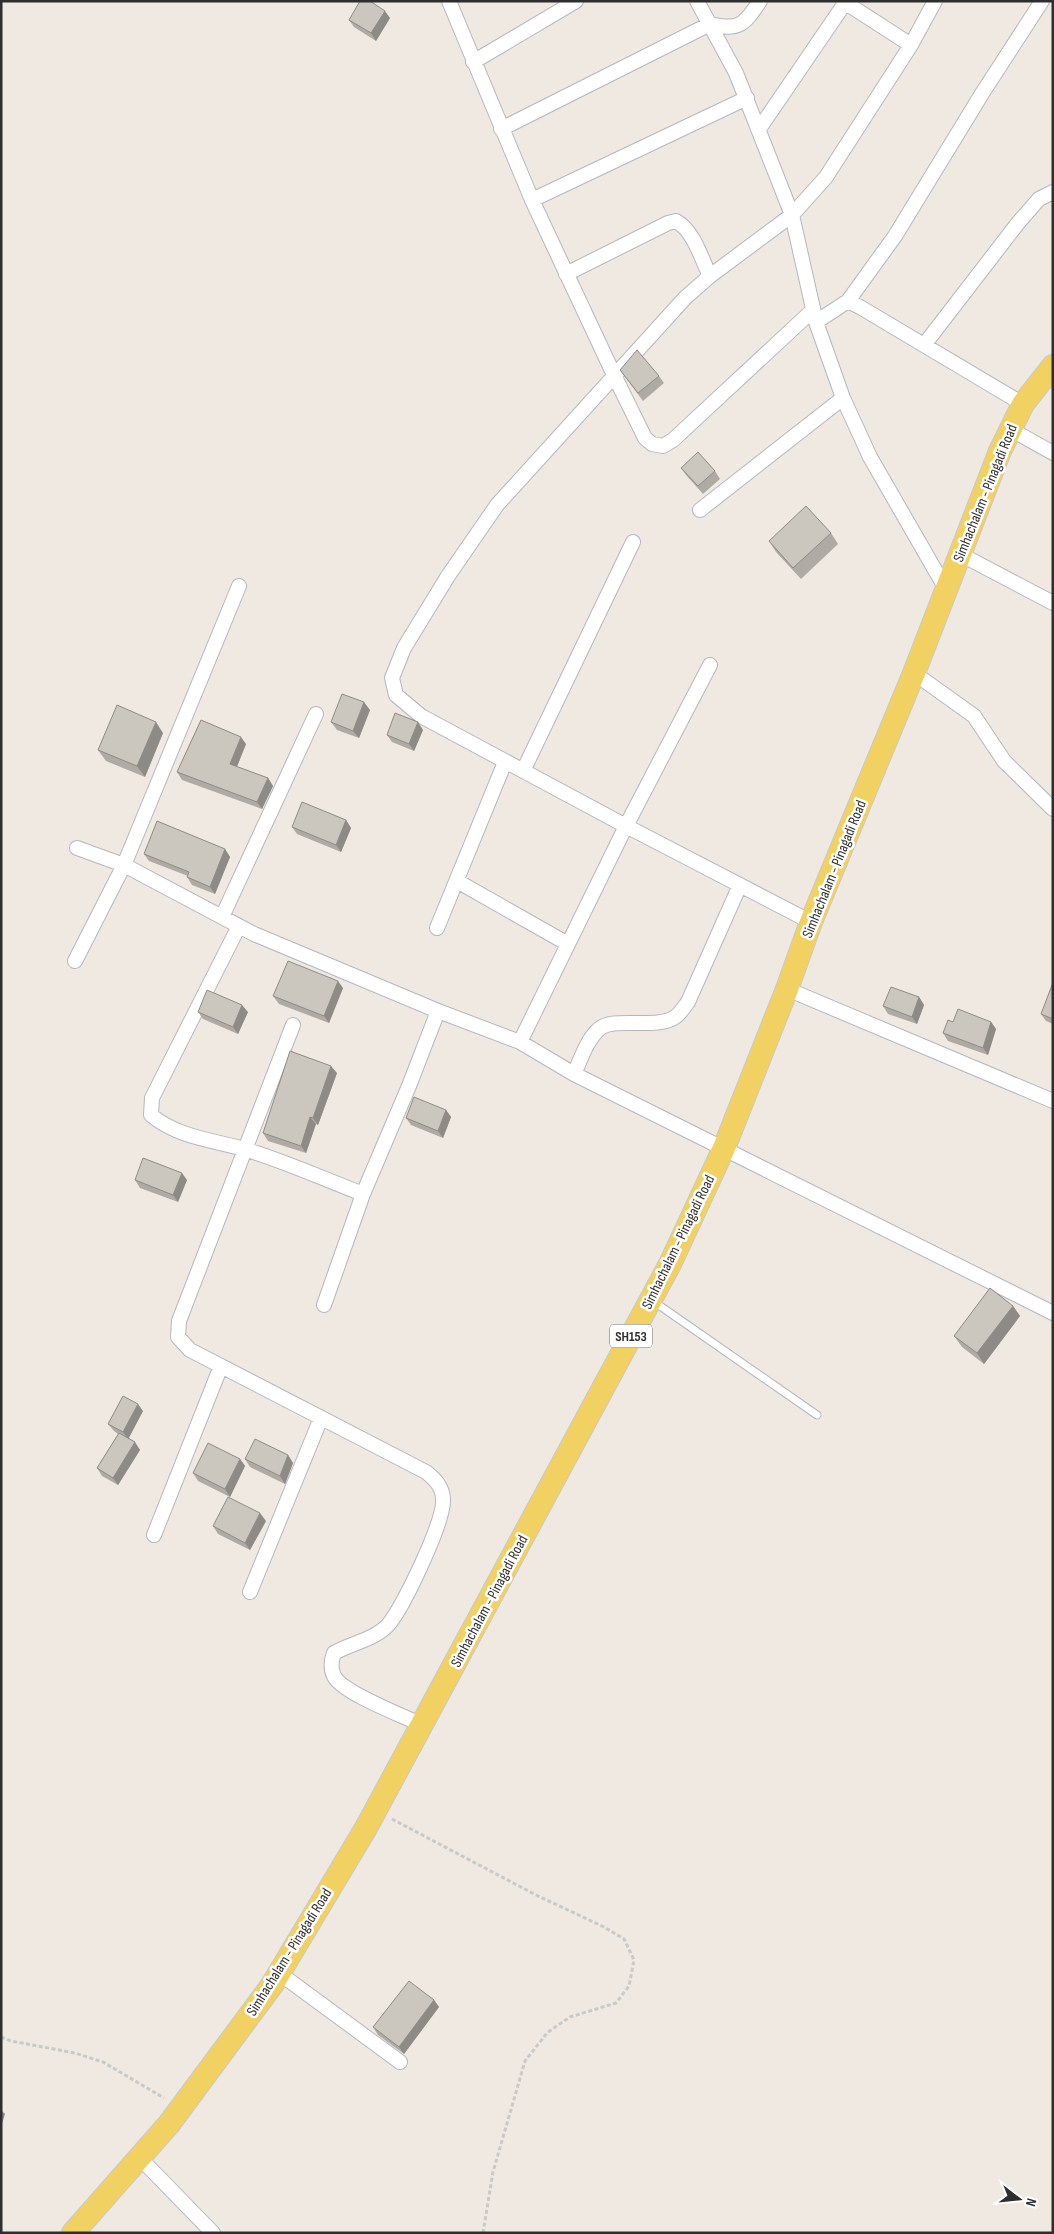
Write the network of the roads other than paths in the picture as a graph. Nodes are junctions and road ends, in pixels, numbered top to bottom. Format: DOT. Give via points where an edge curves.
graph roads {
  1 [pos="449,1"];
  2 [pos="576,1"];
  3 [pos="697,1"];
  4 [pos="760,1"];
  5 [pos="935,1"];
  6 [pos="1042,1"];
  7 [pos="844,2"];
  8 [pos="710,24"];
  9 [pos="911,45"];
  10 [pos="473,62"];
  11 [pos="747,98"];
  12 [pos="501,129"];
  13 [pos="759,129"];
  14 [pos="1052,193"];
  15 [pos="532,200"];
  16 [pos="792,216"];
  17 [pos="566,274"];
  18 [pos="710,276"];
  19 [pos="848,301"];
  20 [pos="815,316"];
  21 [pos="924,345"];
  22 [pos="1053,366"];
  23 [pos="614,375"];
  24 [pos="843,398"];
  25 [pos="1023,404"];
  26 [pos="1010,430"];
  27 [pos="1053,453"];
  28 [pos="700,510"];
  29 [pos="633,542"];
  30 [pos="960,554"];
  31 [pos="239,586"];
  32 [pos="946,589"];
  33 [pos="1053,603"];
  34 [pos="710,665"];
  35 [pos="914,673"];
  36 [pos="316,714"];
  37 [pos="506,762"];
  38 [pos="523,771"];
  39 [pos="1053,809"];
  40 [pos="626,826"];
  41 [pos="77,848"];
  42 [pos="124,865"];
  43 [pos="457,880"];
  44 [pos="740,885"];
  45 [pos="222,917"];
  46 [pos="811,922"];
  47 [pos="239,926"];
  48 [pos="437,928"];
  49 [pos="568,944"];
  50 [pos="75,961"];
  51 [pos="787,989"];
  52 [pos="438,1011"];
  53 [pos="293,1025"];
  54 [pos="520,1042"];
  55 [pos="574,1074"];
  56 [pos="1053,1101"];
  57 [pos="724,1148"];
  58 [pos="245,1150"];
  59 [pos="363,1194"];
  60 [pos="651,1300"];
  61 [pos="324,1305"];
  62 [pos="1053,1313"];
  63 [pos="221,1366"];
  64 [pos="817,1415"];
  65 [pos="321,1418"];
  66 [pos="154,1535"];
  67 [pos="250,1592"];
  68 [pos="422,1725"];
  69 [pos="280,1973"];
  70 [pos="400,2062"];
  71 [pos="140,2158"];
  72 [pos="72,2233"];
  73 [pos="213,2233"];
  1 -- 10 [label="street"];
  2 -- 10 [label="street"];
  3 -- 8 [label="street"];
  4 -- 8 [label="street" via="740,26 729,28"];
  5 -- 9 [label="street"];
  6 -- 19 [label="street" via="895,236"];
  7 -- 9 [label="street"];
  7 -- 13 [label="street"];
  8 -- 11 [label="street"];
  8 -- 12 [label="street"];
  9 -- 16 [label="street" via="826,177"];
  10 -- 12 [label="street"];
  11 -- 13 [label="street"];
  11 -- 15 [label="street"];
  12 -- 15 [label="street"];
  13 -- 16 [label="street"];
  14 -- 21 [label="street" via="1039,200 1018,223"];
  15 -- 17 [label="street"];
  16 -- 18 [label="street"];
  16 -- 20 [label="street"];
  17 -- 18 [label="street" via="668,223 676,222 684,226 691,236"];
  17 -- 23 [label="street"];
  18 -- 23 [label="street" via="685,298"];
  19 -- 20 [label="street"];
  19 -- 21 [label="street"];
  20 -- 23 [label="street" via="663,446 652,444 646,438"];
  20 -- 24 [label="street"];
  21 -- 25 [label="street"];
  22 -- 25 [label="main road, Simhachalam - Pinagadi Road / SH153"];
  23 -- 37 [label="street" via="497,505 404,648 392,678 396,695 421,716"];
  24 -- 28 [label="street"];
  24 -- 32 [label="street" via="870,457"];
  25 -- 26 [label="main road, Simhachalam - Pinagadi Road / SH153"];
  26 -- 27 [label="street"];
  26 -- 30 [label="main road, Simhachalam - Pinagadi Road / SH153"];
  29 -- 38 [label="street"];
  30 -- 32 [label="main road, Simhachalam - Pinagadi Road / SH153"];
  30 -- 33 [label="street"];
  31 -- 42 [label="street"];
  32 -- 35 [label="main road, Simhachalam - Pinagadi Road / SH153"];
  34 -- 40 [label="street"];
  35 -- 39 [label="street" via="974,716 1004,761"];
  35 -- 46 [label="main road, Simhachalam - Pinagadi Road / SH153"];
  36 -- 45 [label="street"];
  37 -- 38 [label="street"];
  37 -- 43 [label="street"];
  38 -- 40 [label="street"];
  40 -- 44 [label="street"];
  40 -- 49 [label="street"];
  41 -- 42 [label="street"];
  42 -- 45 [label="street"];
  42 -- 50 [label="street"];
  43 -- 48 [label="street"];
  43 -- 49 [label="street"];
  44 -- 46 [label="street"];
  44 -- 55 [label="street" via="688,1002 675,1018 656,1023 600,1027 590,1038"];
  45 -- 47 [label="street"];
  46 -- 51 [label="main road, Simhachalam - Pinagadi Road / SH153"];
  47 -- 52 [label="street"];
  47 -- 58 [label="street" via="152,1098 151,1115 177,1132"];
  49 -- 54 [label="street"];
  51 -- 56 [label="street"];
  51 -- 57 [label="main road, Simhachalam - Pinagadi Road / SH153"];
  52 -- 54 [label="street"];
  52 -- 59 [label="street" via="410,1086"];
  53 -- 58 [label="street"];
  54 -- 55 [label="street"];
  55 -- 57 [label="street"];
  57 -- 60 [label="main road, Simhachalam - Pinagadi Road / SH153"];
  57 -- 62 [label="street"];
  58 -- 59 [label="street"];
  58 -- 63 [label="street" via="179,1321 178,1337 190,1350"];
  59 -- 61 [label="street"];
  60 -- 64 [label="lane"];
  60 -- 68 [label="main road, Simhachalam - Pinagadi Road / SH153"];
  63 -- 65 [label="street"];
  63 -- 66 [label="street"];
  65 -- 67 [label="street"];
  65 -- 68 [label="street" via="426,1472 441,1488 443,1510 399,1610 387,1626 373,1636 334,1653 331,1662 334,1677 341,1684 373,1703"];
  68 -- 69 [label="main road, Simhachalam - Pinagadi Road / SH153" via="376,1811"];
  69 -- 70 [label="street"];
  69 -- 71 [label="main road, Simhachalam - Pinagadi Road / SH153" via="182,2108"];
  71 -- 72 [label="main road, Simhachalam - Pinagadi Road / SH153"];
  71 -- 73 [label="street"];
}
